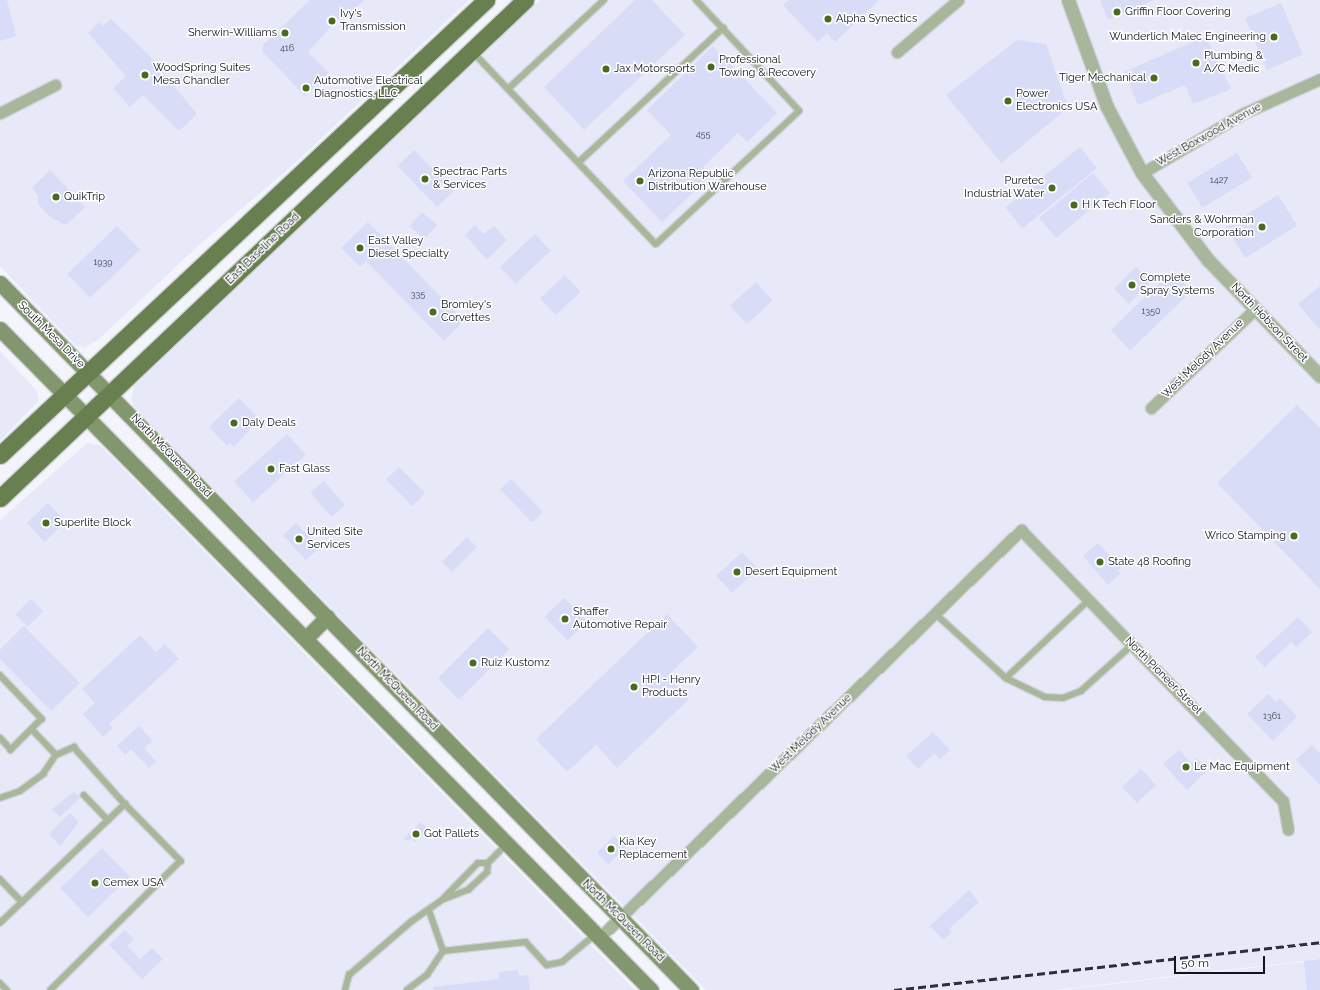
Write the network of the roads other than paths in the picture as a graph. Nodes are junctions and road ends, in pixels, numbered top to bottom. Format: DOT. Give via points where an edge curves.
graph roads {
  1 [pos="486,0"];
  2 [pos="525,0"];
  3 [pos="604,0"];
  4 [pos="696,0"];
  5 [pos="958,0"];
  6 [pos="1068,0"];
  7 [pos="723,28"];
  8 [pos="472,50"];
  9 [pos="897,52"];
  10 [pos="1320,79"];
  11 [pos="55,85"];
  12 [pos="509,88"];
  13 [pos="0,113"];
  14 [pos="340,138"];
  15 [pos="358,157"];
  16 [pos="579,162"];
  17 [pos="1142,173"];
  18 [pos="0,283"];
  19 [pos="1255,309"];
  20 [pos="0,328"];
  21 [pos="88,372"];
  22 [pos="1320,376"];
  23 [pos="107,391"];
  24 [pos="64,394"];
  25 [pos="1151,408"];
  26 [pos="81,411"];
  27 [pos="0,455"];
  28 [pos="0,498"];
  29 [pos="1022,530"];
  30 [pos="1088,601"];
  31 [pos="936,614"];
  32 [pos="327,617"];
  33 [pos="306,638"];
  34 [pos="1132,645"];
  35 [pos="0,675"];
  36 [pos="1006,678"];
  37 [pos="32,730"];
  38 [pos="0,738"];
  39 [pos="56,755"];
  40 [pos="84,795"];
  41 [pos="0,798"];
  42 [pos="124,804"];
  43 [pos="108,820"];
  44 [pos="1288,830"];
  45 [pos="508,844"];
  46 [pos="488,862"];
  47 [pos="0,879"];
  48 [pos="443,899"];
  49 [pos="22,902"];
  50 [pos="429,911"];
  51 [pos="621,919"];
  52 [pos="0,923"];
  53 [pos="598,935"];
  54 [pos="443,951"];
  55 [pos="0,983"];
  56 [pos="7,990"];
  57 [pos="51,990"];
  58 [pos="345,990"];
  59 [pos="407,990"];
  60 [pos="651,990"];
  61 [pos="691,990"];
  1 -- 14 [label="main road"];
  2 -- 8 [label="main road, East Baseline Road"];
  3 -- 12 [label="lane"];
  4 -- 7 [label="lane"];
  5 -- 9 [label="street"];
  6 -- 17 [label="street, North Hobson Street" via="1107,107"];
  7 -- 16 [label="lane"];
  7 -- 16 [label="lane" via="799,111 793,117 656,244"];
  8 -- 12 [label="lane"];
  8 -- 15 [label="main road, East Baseline Road"];
  10 -- 17 [label="street, West Boxwood Avenue" via="1242,114"];
  11 -- 13 [label="street"];
  12 -- 16 [label="lane"];
  14 -- 15 [label="main road"];
  14 -- 21 [label="main road"];
  15 -- 23 [label="main road, East Baseline Road"];
  17 -- 19 [label="street, North Hobson Street" via="1208,260"];
  18 -- 21 [label="main road, South Mesa Drive"];
  19 -- 22 [label="street, North Hobson Street"];
  19 -- 25 [label="street, West Melody Avenue"];
  20 -- 24 [label="main road"];
  21 -- 23 [label="main road, South Mesa Drive"];
  21 -- 24 [label="main road"];
  23 -- 26 [label="main road, East Baseline Road"];
  23 -- 32 [label="main road, North McQueen Road"];
  24 -- 26 [label="main road"];
  24 -- 27 [label="main road"];
  26 -- 28 [label="main road, East Baseline Road"];
  26 -- 33 [label="main road"];
  29 -- 30 [label="street, North Pioneer Street"];
  29 -- 31 [label="street, West Melody Avenue"];
  30 -- 34 [label="street, North Pioneer Street"];
  30 -- 36 [label="lane"];
  31 -- 36 [label="lane"];
  31 -- 51 [label="street, West Melody Avenue"];
  32 -- 33 [label="main road"];
  32 -- 51 [label="main road, North McQueen Road"];
  33 -- 45 [label="main road"];
  34 -- 36 [label="lane" via="1081,691 1063,698 1045,697"];
  34 -- 44 [label="street, North Pioneer Street" via="1284,801"];
  35 -- 37 [label="lane" via="42,719"];
  37 -- 38 [label="lane" via="11,750"];
  37 -- 39 [label="lane"];
  39 -- 41 [label="lane" via="43,774 20,791"];
  39 -- 42 [label="lane" via="74,747"];
  40 -- 43 [label="lane"];
  42 -- 43 [label="lane"];
  42 -- 57 [label="lane" via="182,861"];
  43 -- 49 [label="lane"];
  45 -- 46 [label="lane"];
  45 -- 53 [label="main road"];
  46 -- 48 [label="lane" via="478,863"];
  46 -- 48 [label="lane" via="487,872 468,890"];
  47 -- 49 [label="lane"];
  48 -- 50 [label="lane"];
  49 -- 52 [label="lane"];
  50 -- 54 [label="lane"];
  50 -- 58 [label="lane" via="412,921 349,975"];
  51 -- 53 [label="street, West Melody Avenue"];
  51 -- 61 [label="main road, North McQueen Road"];
  53 -- 54 [label="lane" via="562,962 548,965 526,942"];
  53 -- 60 [label="main road"];
  54 -- 59 [label="lane" via="427,975"];
  55 -- 56 [label="lane"];
}
